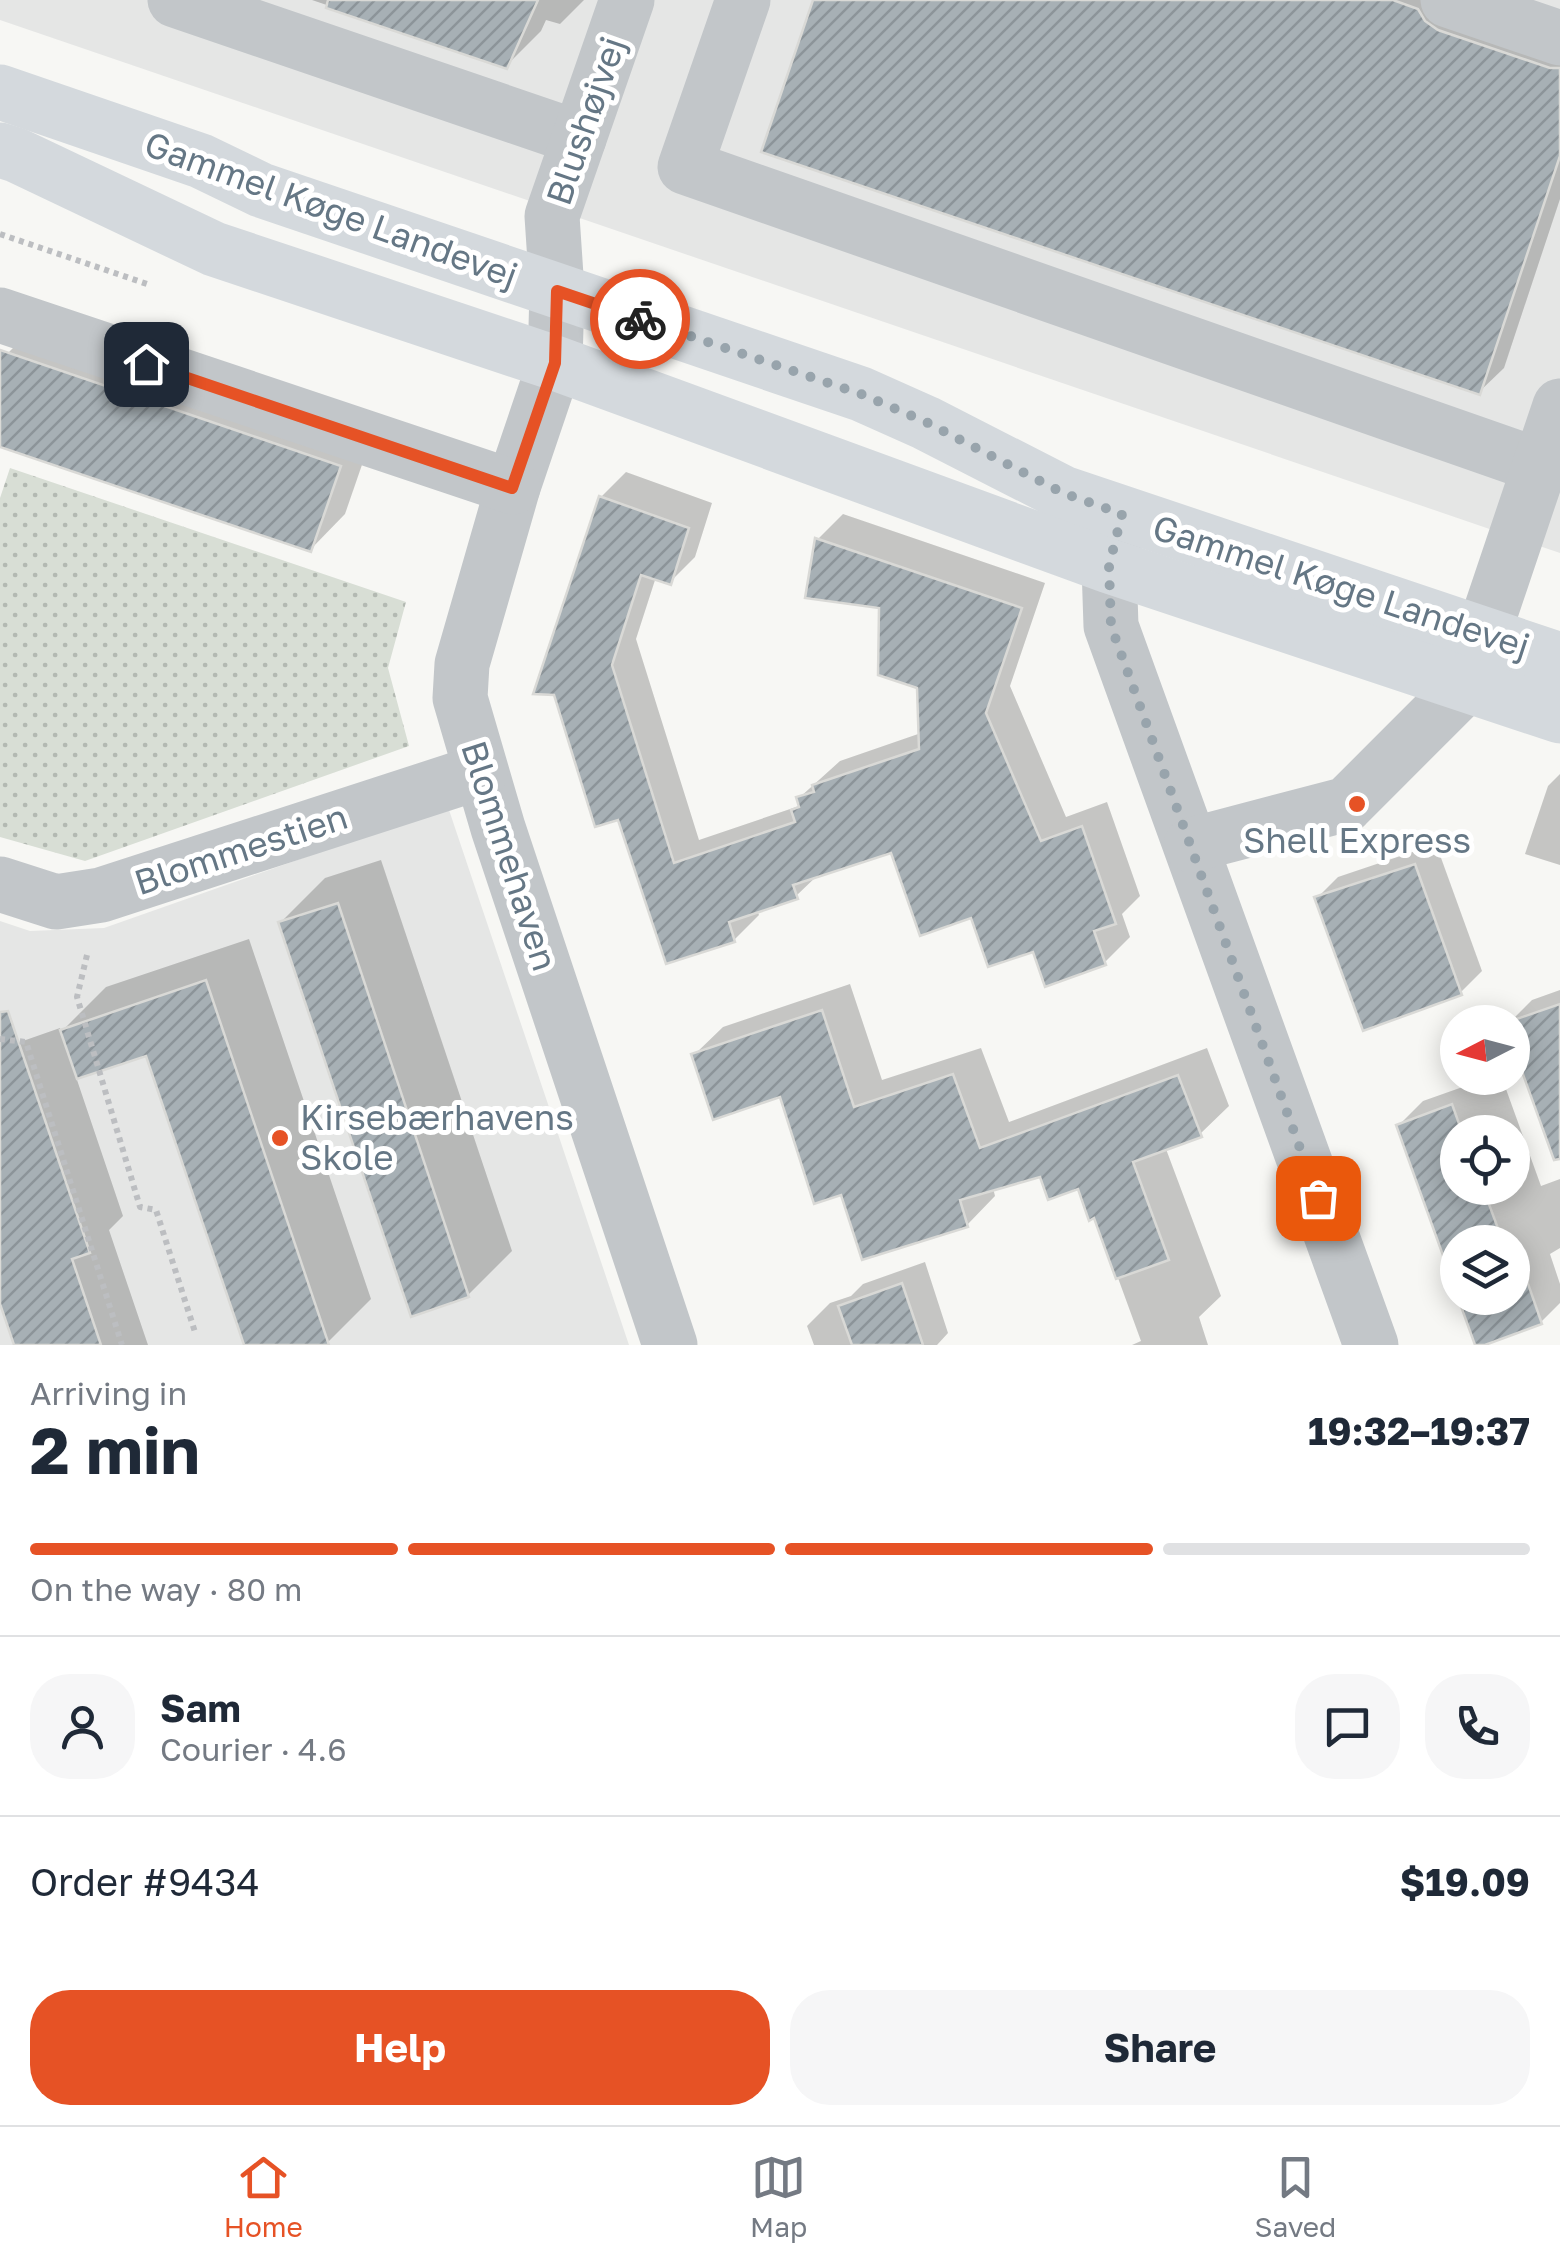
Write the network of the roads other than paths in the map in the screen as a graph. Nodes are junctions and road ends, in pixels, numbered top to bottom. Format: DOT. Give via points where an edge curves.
graph roads {
  1 [pos="175,0"];
  2 [pos="628,0"];
  3 [pos="742,0"];
  4 [pos="1448,0"];
  5 [pos="1560,38"];
  6 [pos="0,92"];
  7 [pos="579,138"];
  8 [pos="0,150"];
  9 [pos="557,291"];
  10 [pos="0,315"];
  11 [pos="555,363"];
  12 [pos="1560,406"];
  13 [pos="1540,466"];
  14 [pos="512,488"];
  15 [pos="1122,514"];
  16 [pos="1109,566"];
  17 [pos="1482,634"];
  18 [pos="1560,660"];
  19 [pos="1466,685"];
  20 [pos="1560,716"];
  21 [pos="480,772"];
  22 [pos="1192,845"];
  23 [pos="0,884"];
  24 [pos="670,1345"];
  25 [pos="1371,1345"];
  1 -- 7 [label="street"];
  2 -- 7 [label="street, Blushøjvej"];
  3 -- 13 [label="street" via="684,167"];
  4 -- 5 [label="street"];
  6 -- 9 [label="main road, Gammel Køge Landevej"];
  7 -- 9 [label="street, Blushøjvej" via="552,216"];
  8 -- 11 [label="main road, Gammel Køge Landevej" via="214,250"];
  9 -- 11 [label="street, Blushøjvej"];
  9 -- 15 [label="main road, Gammel Køge Landevej" via="861,394 1063,493"];
  10 -- 14 [label="street"];
  11 -- 14 [label="street, Blommehaven"];
  11 -- 16 [label="main road, Gammel Køge Landevej"];
  12 -- 13 [label="street"];
  13 -- 17 [label="street"];
  14 -- 21 [label="street, Blommehaven" via="462,664 460,698"];
  15 -- 16 [label="street"];
  15 -- 17 [label="main road, Gammel Køge Landevej"];
  16 -- 19 [label="main road, Gammel Køge Landevej"];
  16 -- 22 [label="street" via="1111,626"];
  17 -- 18 [label="main road, Gammel Køge Landevej"];
  17 -- 19 [label="street"];
  19 -- 20 [label="main road, Gammel Køge Landevej"];
  19 -- 22 [label="street" via="1347,804"];
  21 -- 23 [label="street, Blommestien" via="101,896 56,902"];
  21 -- 24 [label="street, Blommehaven"];
  22 -- 25 [label="street"];
}
